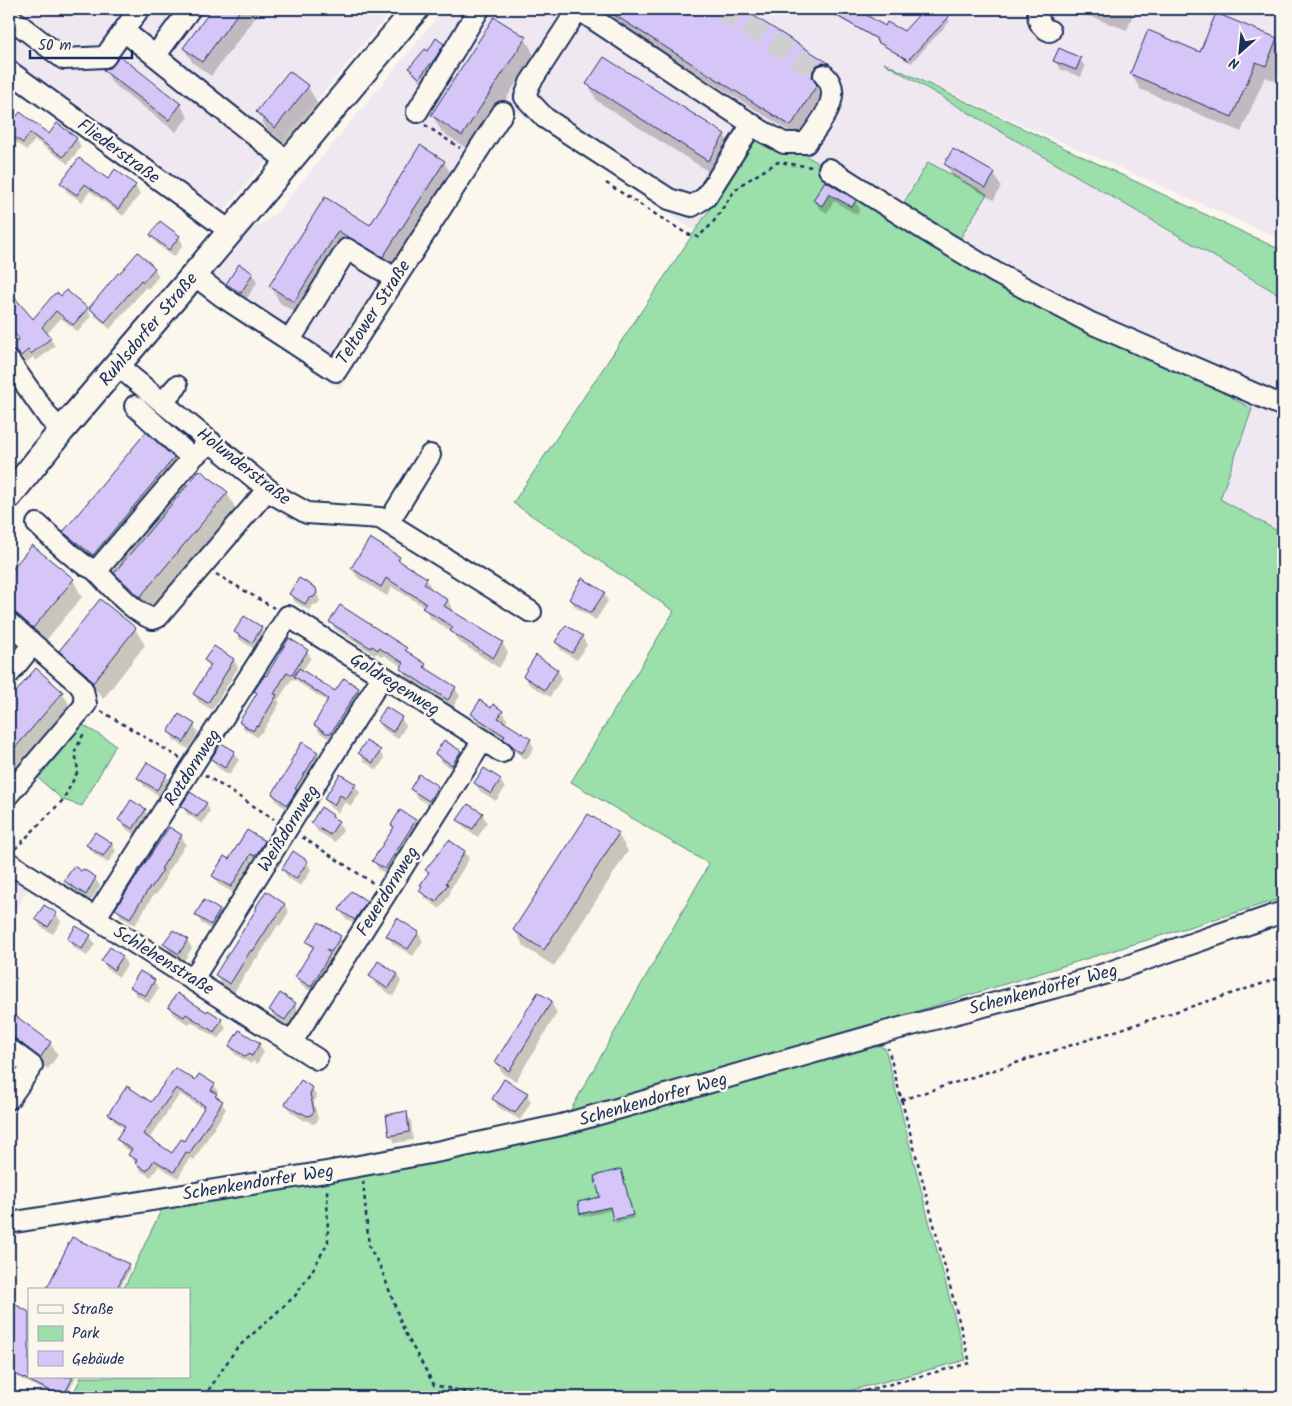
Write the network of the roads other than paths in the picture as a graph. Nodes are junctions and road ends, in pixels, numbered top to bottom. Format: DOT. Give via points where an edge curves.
graph roads {
  1 [pos="139,9"];
  2 [pos="190,9"];
  3 [pos="416,9"];
  4 [pos="479,9"];
  5 [pos="578,9"];
  6 [pos="1038,9"];
  7 [pos="9,16"];
  8 [pos="124,31"];
  9 [pos="1050,31"];
  10 [pos="155,56"];
  11 [pos="9,71"];
  12 [pos="824,75"];
  13 [pos="417,112"];
  14 [pos="503,112"];
  15 [pos="752,124"];
  16 [pos="288,162"];
  17 [pos="829,169"];
  18 [pos="230,231"];
  19 [pos="194,275"];
  20 [pos="395,278"];
  21 [pos="290,340"];
  22 [pos="9,361"];
  23 [pos="118,366"];
  24 [pos="177,386"];
  25 [pos="163,402"];
  26 [pos="135,406"];
  27 [pos="1283,406"];
  28 [pos="62,430"];
  29 [pos="211,442"];
  30 [pos="430,455"];
  31 [pos="192,458"];
  32 [pos="268,489"];
  33 [pos="9,496"];
  34 [pos="388,522"];
  35 [pos="38,524"];
  36 [pos="95,570"];
  37 [pos="531,612"];
  38 [pos="288,616"];
  39 [pos="9,623"];
  40 [pos="33,644"];
  41 [pos="9,674"];
  42 [pos="382,676"];
  43 [pos="483,740"];
  44 [pos="502,752"];
  45 [pos="9,794"];
  46 [pos="9,863"];
  47 [pos="1283,912"];
  48 [pos="96,917"];
  49 [pos="193,979"];
  50 [pos="292,1042"];
  51 [pos="9,1049"];
  52 [pos="318,1059"];
  53 [pos="9,1099"];
  54 [pos="9,1223"];
  1 -- 8 [label="street"];
  2 -- 10 [label="street"];
  3 -- 16 [label="main road, Ruhlsdorfer Straße"];
  4 -- 13 [label="street"];
  5 -- 15 [label="street"];
  5 -- 15 [label="street" via="530,83 525,97 545,118 669,199 692,206 706,197"];
  6 -- 9 [label="street" via="1040,24"];
  7 -- 8 [label="street" via="64,59 105,57"];
  8 -- 10 [label="street"];
  10 -- 16 [label="street"];
  11 -- 18 [label="street, Fliederstraße"];
  12 -- 15 [label="street" via="828,78 832,94 830,106 806,143 784,143"];
  14 -- 20 [label="street, Teltower Straße"];
  16 -- 18 [label="main road, Ruhlsdorfer Straße"];
  17 -- 27 [label="street" via="988,268 1091,323"];
  18 -- 19 [label="main road, Ruhlsdorfer Straße"];
  19 -- 21 [label="street, Teltower Straße"];
  19 -- 23 [label="main road, Ruhlsdorfer Straße"];
  20 -- 21 [label="street" via="347,249"];
  20 -- 21 [label="street, Teltower Straße" via="336,370"];
  22 -- 28 [label="street" via="49,418"];
  23 -- 25 [label="street, Holunderstraße"];
  23 -- 28 [label="main road, Ruhlsdorfer Straße"];
  24 -- 25 [label="street"];
  25 -- 29 [label="street, Holunderstraße"];
  26 -- 31 [label="street"];
  28 -- 33 [label="main road, Ruhlsdorfer Straße"];
  29 -- 31 [label="street"];
  29 -- 32 [label="street, Holunderstraße"];
  30 -- 34 [label="street"];
  31 -- 36 [label="street"];
  32 -- 34 [label="street, Holunderstraße" via="307,513 380,518"];
  32 -- 36 [label="street" via="158,617 147,617 132,606"];
  34 -- 37 [label="street, Holunderstraße"];
  35 -- 36 [label="street" via="84,566"];
  38 -- 42 [label="street, Goldregenweg"];
  38 -- 48 [label="street, Rotdornweg"];
  39 -- 40 [label="street"];
  40 -- 41 [label="street"];
  40 -- 45 [label="street" via="79,684 86,704"];
  42 -- 43 [label="street, Goldregenweg"];
  42 -- 49 [label="street, Weißdornweg"];
  43 -- 44 [label="street, Goldregenweg"];
  43 -- 50 [label="street, Feuerdornweg"];
  46 -- 48 [label="street, Schlehenstraße"];
  47 -- 54 [label="street, Schenkendorfer Weg" via="1095,977 885,1032 561,1125 326,1172"];
  48 -- 49 [label="street, Schlehenstraße"];
  49 -- 50 [label="street, Schlehenstraße"];
  50 -- 52 [label="street, Schlehenstraße"];
  51 -- 53 [label="street" via="32,1066"];
}
